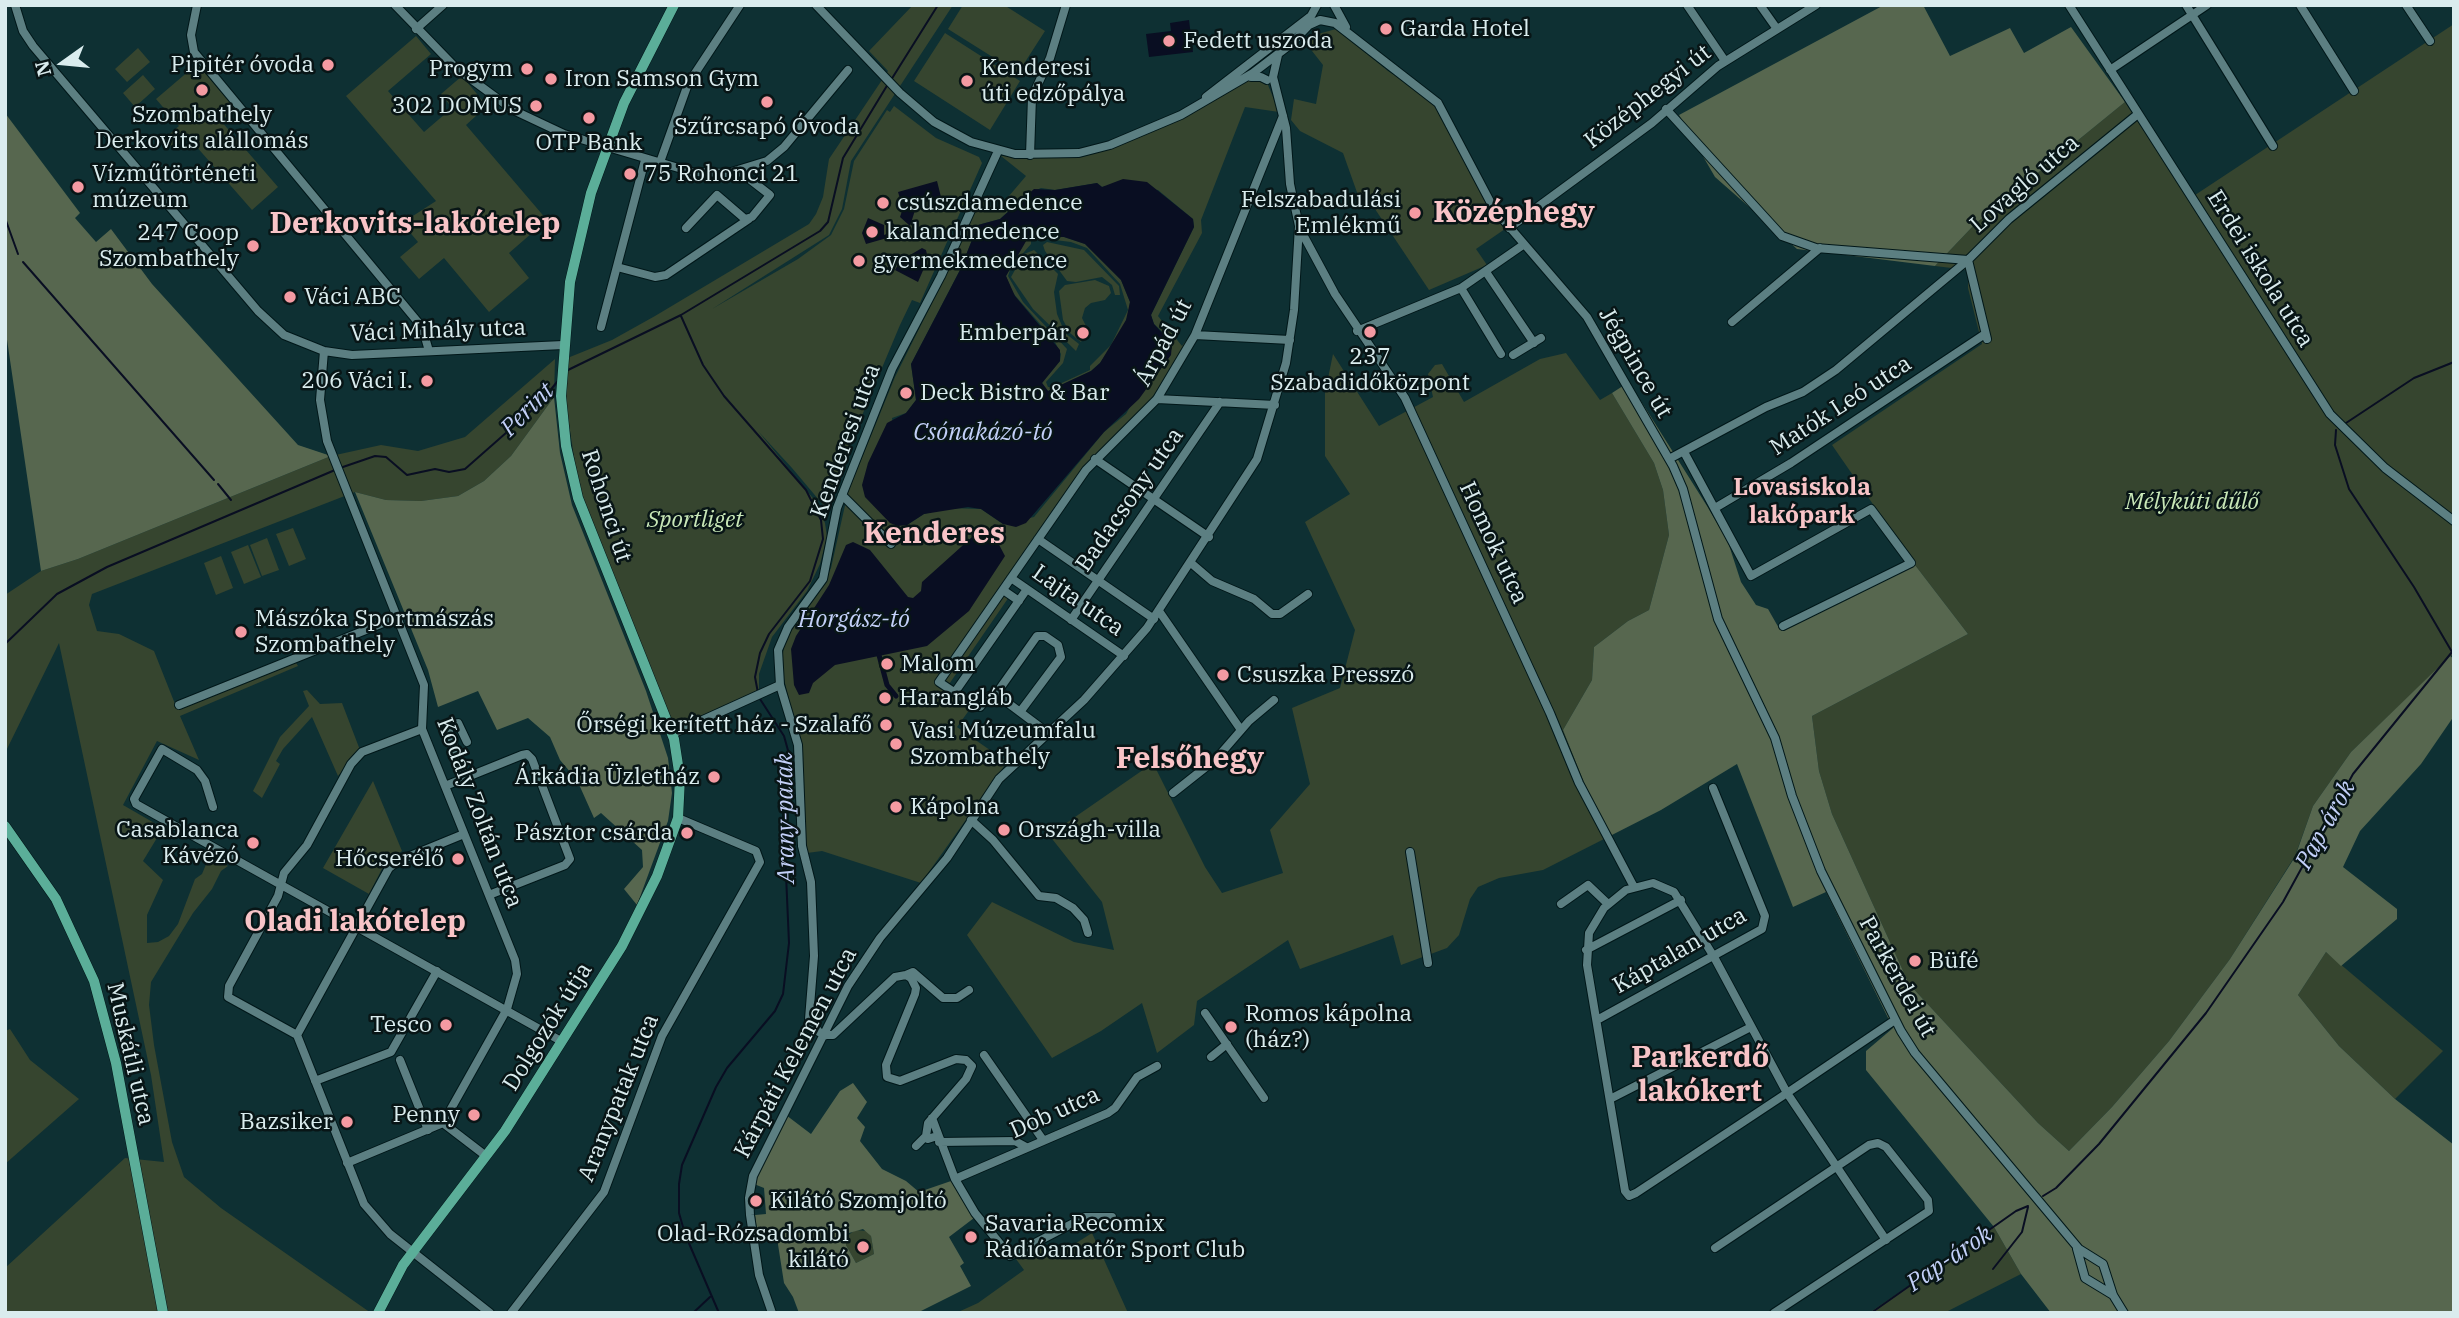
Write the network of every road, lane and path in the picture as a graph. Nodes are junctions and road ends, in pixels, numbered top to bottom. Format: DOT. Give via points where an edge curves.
graph roads {
  1 [pos="15,5"];
  2 [pos="197,5"];
  3 [pos="395,5"];
  4 [pos="443,5"];
  5 [pos="674,5"];
  6 [pos="740,5"];
  7 [pos="816,5"];
  8 [pos="1066,5"];
  9 [pos="1687,5"];
  10 [pos="1760,5"];
  11 [pos="1816,5"];
  12 [pos="2069,5"];
  13 [pos="2186,5"];
  14 [pos="2207,5"];
  15 [pos="2300,5"];
  16 [pos="2406,5"];
  17 [pos="1316,7"];
  18 [pos="1337,7"];
  19 [pos="2192,15"];
  20 [pos="1325,20"];
  21 [pos="416,29"];
  22 [pos="1777,29"];
  23 [pos="1358,40"];
  24 [pos="2430,41"];
  25 [pos="1279,53"];
  26 [pos="1725,61"];
  27 [pos="1259,64"];
  28 [pos="848,70"];
  29 [pos="2110,70"];
  30 [pos="1244,79"];
  31 [pos="1267,80"];
  32 [pos="2354,91"];
  33 [pos="1276,92"];
  34 [pos="1666,109"];
  35 [pos="2138,114"];
  36 [pos="1283,116"];
  37 [pos="1161,124"];
  38 [pos="1272,142"];
  39 [pos="1287,143"];
  40 [pos="2273,146"];
  41 [pos="605,148"];
  42 [pos="998,150"];
  43 [pos="1030,155"];
  44 [pos="645,160"];
  45 [pos="659,165"];
  46 [pos="739,171"];
  47 [pos="748,219"];
  48 [pos="1299,226"];
  49 [pos="686,228"];
  50 [pos="1509,228"];
  51 [pos="1522,246"];
  52 [pos="1820,248"];
  53 [pos="1968,260"];
  54 [pos="617,267"];
  55 [pos="1486,272"];
  56 [pos="1461,288"];
  57 [pos="1732,321"];
  58 [pos="601,327"];
  59 [pos="1357,331"];
  60 [pos="1195,335"];
  61 [pos="1986,336"];
  62 [pos="1290,340"];
  63 [pos="563,345"];
  64 [pos="429,351"];
  65 [pos="324,352"];
  66 [pos="1502,354"];
  67 [pos="1513,355"];
  68 [pos="1157,400"];
  69 [pos="1220,402"];
  70 [pos="1275,405"];
  71 [pos="1684,452"];
  72 [pos="1095,459"];
  73 [pos="1669,459"];
  74 [pos="842,495"];
  75 [pos="1155,499"];
  76 [pos="1715,508"];
  77 [pos="2454,521"];
  78 [pos="1209,537"];
  79 [pos="1038,539"];
  80 [pos="891,544"];
  81 [pos="1191,563"];
  82 [pos="1011,578"];
  83 [pos="1098,580"];
  84 [pos="1027,589"];
  85 [pos="1003,590"];
  86 [pos="1308,594"];
  87 [pos="1019,601"];
  88 [pos="1156,615"];
  89 [pos="398,617"];
  90 [pos="1071,620"];
  91 [pos="1783,626"];
  92 [pos="1124,656"];
  93 [pos="780,685"];
  94 [pos="955,692"];
  95 [pos="996,694"];
  96 [pos="1274,700"];
  97 [pos="179,705"];
  98 [pos="1020,712"];
  99 [pos="422,729"];
  100 [pos="1241,730"];
  101 [pos="1048,733"];
  102 [pos="672,734"];
  103 [pos="467,742"];
  104 [pos="1784,765"];
  105 [pos="465,778"];
  106 [pos="444,786"];
  107 [pos="1713,788"];
  108 [pos="1173,793"];
  109 [pos="213,807"];
  110 [pos="678,818"];
  111 [pos="971,820"];
  112 [pos="5,826"];
  113 [pos="464,834"];
  114 [pos="1410,852"];
  115 [pos="281,884"];
  116 [pos="1634,887"];
  117 [pos="489,895"];
  118 [pos="1681,900"];
  119 [pos="1561,904"];
  120 [pos="1608,904"];
  121 [pos="357,925"];
  122 [pos="1088,933"];
  123 [pos="1586,950"];
  124 [pos="1714,957"];
  125 [pos="1428,963"];
  126 [pos="437,971"];
  127 [pos="906,975"];
  128 [pos="968,990"];
  129 [pos="507,1009"];
  130 [pos="1205,1013"];
  131 [pos="1597,1020"];
  132 [pos="1895,1020"];
  133 [pos="1751,1027"];
  134 [pos="297,1035"];
  135 [pos="826,1035"];
  136 [pos="561,1041"];
  137 [pos="1227,1044"];
  138 [pos="984,1055"];
  139 [pos="1211,1057"];
  140 [pos="400,1059"];
  141 [pos="1157,1066"];
  142 [pos="314,1081"];
  143 [pos="1787,1093"];
  144 [pos="1264,1098"];
  145 [pos="1610,1099"];
  146 [pos="933,1115"];
  147 [pos="443,1123"];
  148 [pos="428,1130"];
  149 [pos="926,1136"];
  150 [pos="938,1139"];
  151 [pos="1043,1140"];
  152 [pos="916,1146"];
  153 [pos="1027,1147"];
  154 [pos="486,1156"];
  155 [pos="347,1163"];
  156 [pos="1836,1168"];
  157 [pos="955,1179"];
  158 [pos="1112,1217"];
  159 [pos="1886,1240"];
  160 [pos="2076,1245"];
  161 [pos="1715,1248"];
  162 [pos="413,1251"];
  163 [pos="2113,1296"];
  164 [pos="163,1313"];
  165 [pos="378,1313"];
  166 [pos="490,1313"];
  167 [pos="511,1313"];
  168 [pos="772,1313"];
  169 [pos="1774,1313"];
  170 [pos="2124,1313"];
  1 -- 65 [label="street, Váci Mihály utca" via="33,46 258,311 284,334"];
  2 -- 64 [label="street" via="191,35 194,52 422,327"];
  3 -- 21 [label="street"];
  4 -- 21 [label="street"];
  5 -- 41 [label="main road, Rohonci út"];
  6 -- 45 [label="street" via="688,84"];
  7 -- 42 [label="street" via="900,93 943,128"];
  8 -- 43 [label="street" via="1032,97"];
  9 -- 26 [label="street"];
  10 -- 22 [label="street"];
  11 -- 22 [label="street, Középhegyi út"];
  12 -- 29 [label="street, Erdei iskola utca"];
  13 -- 19 [label="street"];
  14 -- 19 [label="street"];
  15 -- 32 [label="street"];
  16 -- 24 [label="street"];
  17 -- 20 [label="street"];
  17 -- 27 [label="street"];
  18 -- 20 [label="street"];
  18 -- 23 [label="street, Jégpince út"];
  19 -- 29 [label="street"];
  19 -- 40 [label="street"];
  20 -- 23 [label="street, Jégpince út"];
  20 -- 25 [label="street" via="1312,23"];
  21 -- 41 [label="street" via="496,99 547,127"];
  22 -- 26 [label="street, Középhegyi út"];
  23 -- 50 [label="street, Jégpince út" via="1442,108 1478,183"];
  25 -- 27 [label="street"];
  25 -- 33 [label="street, Kárpáti Kelemen utca" via="1273,71"];
  26 -- 34 [label="street, Középhegyi út"];
  27 -- 30 [label="street"];
  27 -- 31 [label="street, Kárpáti Kelemen utca"];
  27 -- 37 [label="street"];
  28 -- 46 [label="street" via="784,147 761,164"];
  29 -- 35 [label="street, Erdei iskola utca"];
  30 -- 31 [label="street" via="1259,76"];
  30 -- 37 [label="street"];
  31 -- 33 [label="street, Kárpáti Kelemen utca"];
  33 -- 36 [label="street, Kárpáti Kelemen utca"];
  34 -- 50 [label="street, Középhegyi út"];
  34 -- 52 [label="street" via="1782,236"];
  35 -- 53 [label="street, Lovagló utca" via="2009,219"];
  35 -- 77 [label="street, Erdei iskola utca" via="2330,414 2385,468"];
  36 -- 38 [label="street, Árpád út"];
  36 -- 39 [label="street, Kárpáti Kelemen utca"];
  37 -- 43 [label="street" via="1094,150"];
  38 -- 39 [label="street"];
  38 -- 60 [label="street, Árpád út"];
  39 -- 48 [label="street, Kárpáti Kelemen utca"];
  41 -- 44 [label="street"];
  41 -- 63 [label="main road, Rohonci út" via="575,254"];
  42 -- 43 [label="street"];
  42 -- 74 [label="street, Kenderesi utca" via="892,369"];
  44 -- 45 [label="street"];
  44 -- 54 [label="street"];
  45 -- 46 [label="street" via="705,174"];
  46 -- 47 [label="street" via="770,195"];
  47 -- 49 [label="street" via="716,195"];
  47 -- 54 [label="street" via="666,275"];
  48 -- 59 [label="street, Homok utca"];
  48 -- 62 [label="street, Kárpáti Kelemen utca"];
  50 -- 51 [label="street, Jégpince út"];
  51 -- 55 [label="street"];
  51 -- 73 [label="street, Jégpince út" via="1587,317"];
  52 -- 53 [label="street"];
  52 -- 57 [label="street"];
  53 -- 61 [label="street, Lovagló utca"];
  53 -- 71 [label="street" via="1836,370"];
  54 -- 58 [label="street"];
  55 -- 56 [label="street"];
  55 -- 67 [label="street" via="1538,340"];
  56 -- 59 [label="street"];
  56 -- 66 [label="street"];
  59 -- 116 [label="street, Homok utca" via="1405,398 1579,783"];
  60 -- 62 [label="street"];
  60 -- 68 [label="street, Árpád út"];
  61 -- 76 [label="street, Matók Leó utca"];
  62 -- 70 [label="street, Kárpáti Kelemen utca"];
  63 -- 64 [label="street, Váci Mihály utca"];
  63 -- 102 [label="main road, Rohonci út" via="561,396 578,498"];
  64 -- 65 [label="street, Váci Mihály utca"];
  65 -- 89 [label="street, Kodály Zoltán utca" via="321,414 337,468"];
  68 -- 69 [label="street"];
  68 -- 72 [label="street, Árpád út"];
  69 -- 70 [label="street"];
  69 -- 75 [label="street, Badacsony utca"];
  70 -- 78 [label="street, Kárpáti Kelemen utca" via="1252,469"];
  71 -- 73 [label="street"];
  71 -- 76 [label="street"];
  72 -- 75 [label="street"];
  72 -- 79 [label="street, Árpád út"];
  73 -- 104 [label="street, Jégpince út" via="1683,489 1718,619"];
  74 -- 80 [label="street"];
  74 -- 93 [label="street, Kenderesi utca" via="823,579 781,639 777,660"];
  75 -- 78 [label="street"];
  75 -- 83 [label="street, Badacsony utca"];
  76 -- 91 [label="street" via="1751,576 1871,509 1911,564"];
  78 -- 81 [label="street, Kárpáti Kelemen utca"];
  79 -- 82 [label="street, Árpád út"];
  79 -- 83 [label="street"];
  81 -- 86 [label="street" via="1212,581 1254,598 1272,614 1280,614"];
  81 -- 88 [label="street, Kárpáti Kelemen utca"];
  82 -- 84 [label="street, Lajta utca"];
  82 -- 85 [label="street, Árpád út"];
  83 -- 88 [label="street"];
  83 -- 90 [label="street, Badacsony utca"];
  84 -- 87 [label="street"];
  84 -- 90 [label="street, Lajta utca"];
  85 -- 87 [label="street"];
  85 -- 94 [label="street, Árpád út" via="939,682"];
  87 -- 94 [label="street"];
  88 -- 92 [label="street, Kárpáti Kelemen utca"];
  88 -- 100 [label="street"];
  89 -- 97 [label="street"];
  89 -- 99 [label="street, Kodály Zoltán utca" via="424,685"];
  90 -- 92 [label="street, Lajta utca"];
  92 -- 101 [label="street, Kárpáti Kelemen utca"];
  93 -- 102 [label="street"];
  93 -- 135 [label="street, Kenderesi utca" via="798,745 800,828 811,882 814,956 809,1019"];
  94 -- 95 [label="street" via="980,707"];
  95 -- 98 [label="street"];
  95 -- 98 [label="street" via="1037,636 1058,645 1061,657"];
  96 -- 100 [label="street"];
  98 -- 101 [label="street"];
  99 -- 106 [label="street, Kodály Zoltán utca"];
  99 -- 115 [label="street" via="362,752 351,764"];
  100 -- 108 [label="street" via="1216,759"];
  101 -- 111 [label="street, Kárpáti Kelemen utca" via="999,779"];
  102 -- 110 [label="main road, Dolgozók útja" via="680,778"];
  103 -- 105 [label="street, Kodály Zoltán utca" via="458,723 447,726"];
  104 -- 132 [label="street, Parkerdei út" via="1821,871"];
  105 -- 106 [label="street"];
  105 -- 117 [label="street" via="527,754 569,854 565,865"];
  106 -- 113 [label="street, Kodály Zoltán utca"];
  107 -- 124 [label="street, Káptalan utca" via="1765,922 1762,929"];
  109 -- 115 [label="street" via="197,770 162,749 134,799"];
  110 -- 136 [label="main road, Dolgozók útja" via="632,929"];
  110 -- 167 [label="street, Aranypatak utca" via="756,851 760,862 662,1036 604,1192"];
  111 -- 122 [label="street" via="1039,896 1056,898 1073,908"];
  111 -- 135 [label="street, Kárpáti Kelemen utca" via="934,876 870,951"];
  112 -- 164 [label="main road, Muskátli utca" via="56,900 94,981 116,1063"];
  113 -- 117 [label="street, Kodály Zoltán utca"];
  113 -- 121 [label="street" via="393,864"];
  114 -- 125 [label="street"];
  115 -- 121 [label="street"];
  115 -- 134 [label="street" via="226,992"];
  116 -- 118 [label="street" via="1660,884"];
  116 -- 120 [label="street"];
  117 -- 129 [label="street, Kodály Zoltán utca" via="517,968"];
  118 -- 123 [label="street"];
  118 -- 124 [label="street"];
  119 -- 120 [label="street" via="1588,885"];
  120 -- 123 [label="street" via="1593,924"];
  121 -- 126 [label="street"];
  121 -- 134 [label="street"];
  123 -- 131 [label="street"];
  124 -- 131 [label="street, Káptalan utca"];
  124 -- 133 [label="street"];
  126 -- 129 [label="street"];
  126 -- 142 [label="street" via="391,1052"];
  127 -- 128 [label="street" via="913,972 943,998 957,998"];
  127 -- 135 [label="street" via="895,977 833,1035"];
  127 -- 146 [label="street" via="915,982 915,994 886,1065 887,1077 900,1081 956,1059 966,1059 971,1066 966,1079"];
  129 -- 136 [label="street"];
  129 -- 147 [label="street, Kodály Zoltán utca"];
  130 -- 137 [label="street"];
  131 -- 145 [label="street"];
  132 -- 143 [label="street"];
  132 -- 160 [label="street, Parkerdei út" via="1915,1053"];
  133 -- 143 [label="street"];
  133 -- 145 [label="street"];
  134 -- 142 [label="street"];
  135 -- 168 [label="street, Kárpáti Kelemen utca" via="753,1176 750,1209 760,1275"];
  136 -- 154 [label="main road, Dolgozók útja"];
  137 -- 139 [label="street"];
  137 -- 144 [label="street"];
  138 -- 151 [label="street"];
  140 -- 148 [label="street"];
  141 -- 151 [label="street, Dob utca" via="1137,1077 1108,1113"];
  142 -- 155 [label="street"];
  143 -- 145 [label="street" via="1629,1196"];
  143 -- 156 [label="street"];
  146 -- 149 [label="street"];
  146 -- 150 [label="street"];
  147 -- 148 [label="street"];
  147 -- 154 [label="street"];
  148 -- 155 [label="street"];
  149 -- 150 [label="street"];
  149 -- 152 [label="street"];
  150 -- 153 [label="street" via="1014,1141"];
  150 -- 157 [label="street"];
  151 -- 153 [label="street, Dob utca"];
  153 -- 157 [label="street, Dob utca"];
  154 -- 162 [label="main road, Dolgozók útja"];
  155 -- 162 [label="street" via="364,1204 390,1234"];
  156 -- 159 [label="street"];
  156 -- 159 [label="street" via="1878,1143 1928,1200 1927,1214"];
  156 -- 161 [label="street"];
  157 -- 158 [label="street" via="1010,1256 1085,1217"];
  159 -- 169 [label="street"];
  160 -- 163 [label="street, Parkerdei út" via="2103,1264"];
  160 -- 163 [label="street, Parkerdei út" via="2085,1278"];
  162 -- 165 [label="main road, Dolgozók útja"];
  162 -- 166 [label="street"];
  163 -- 170 [label="street, Parkerdei út"];
}
